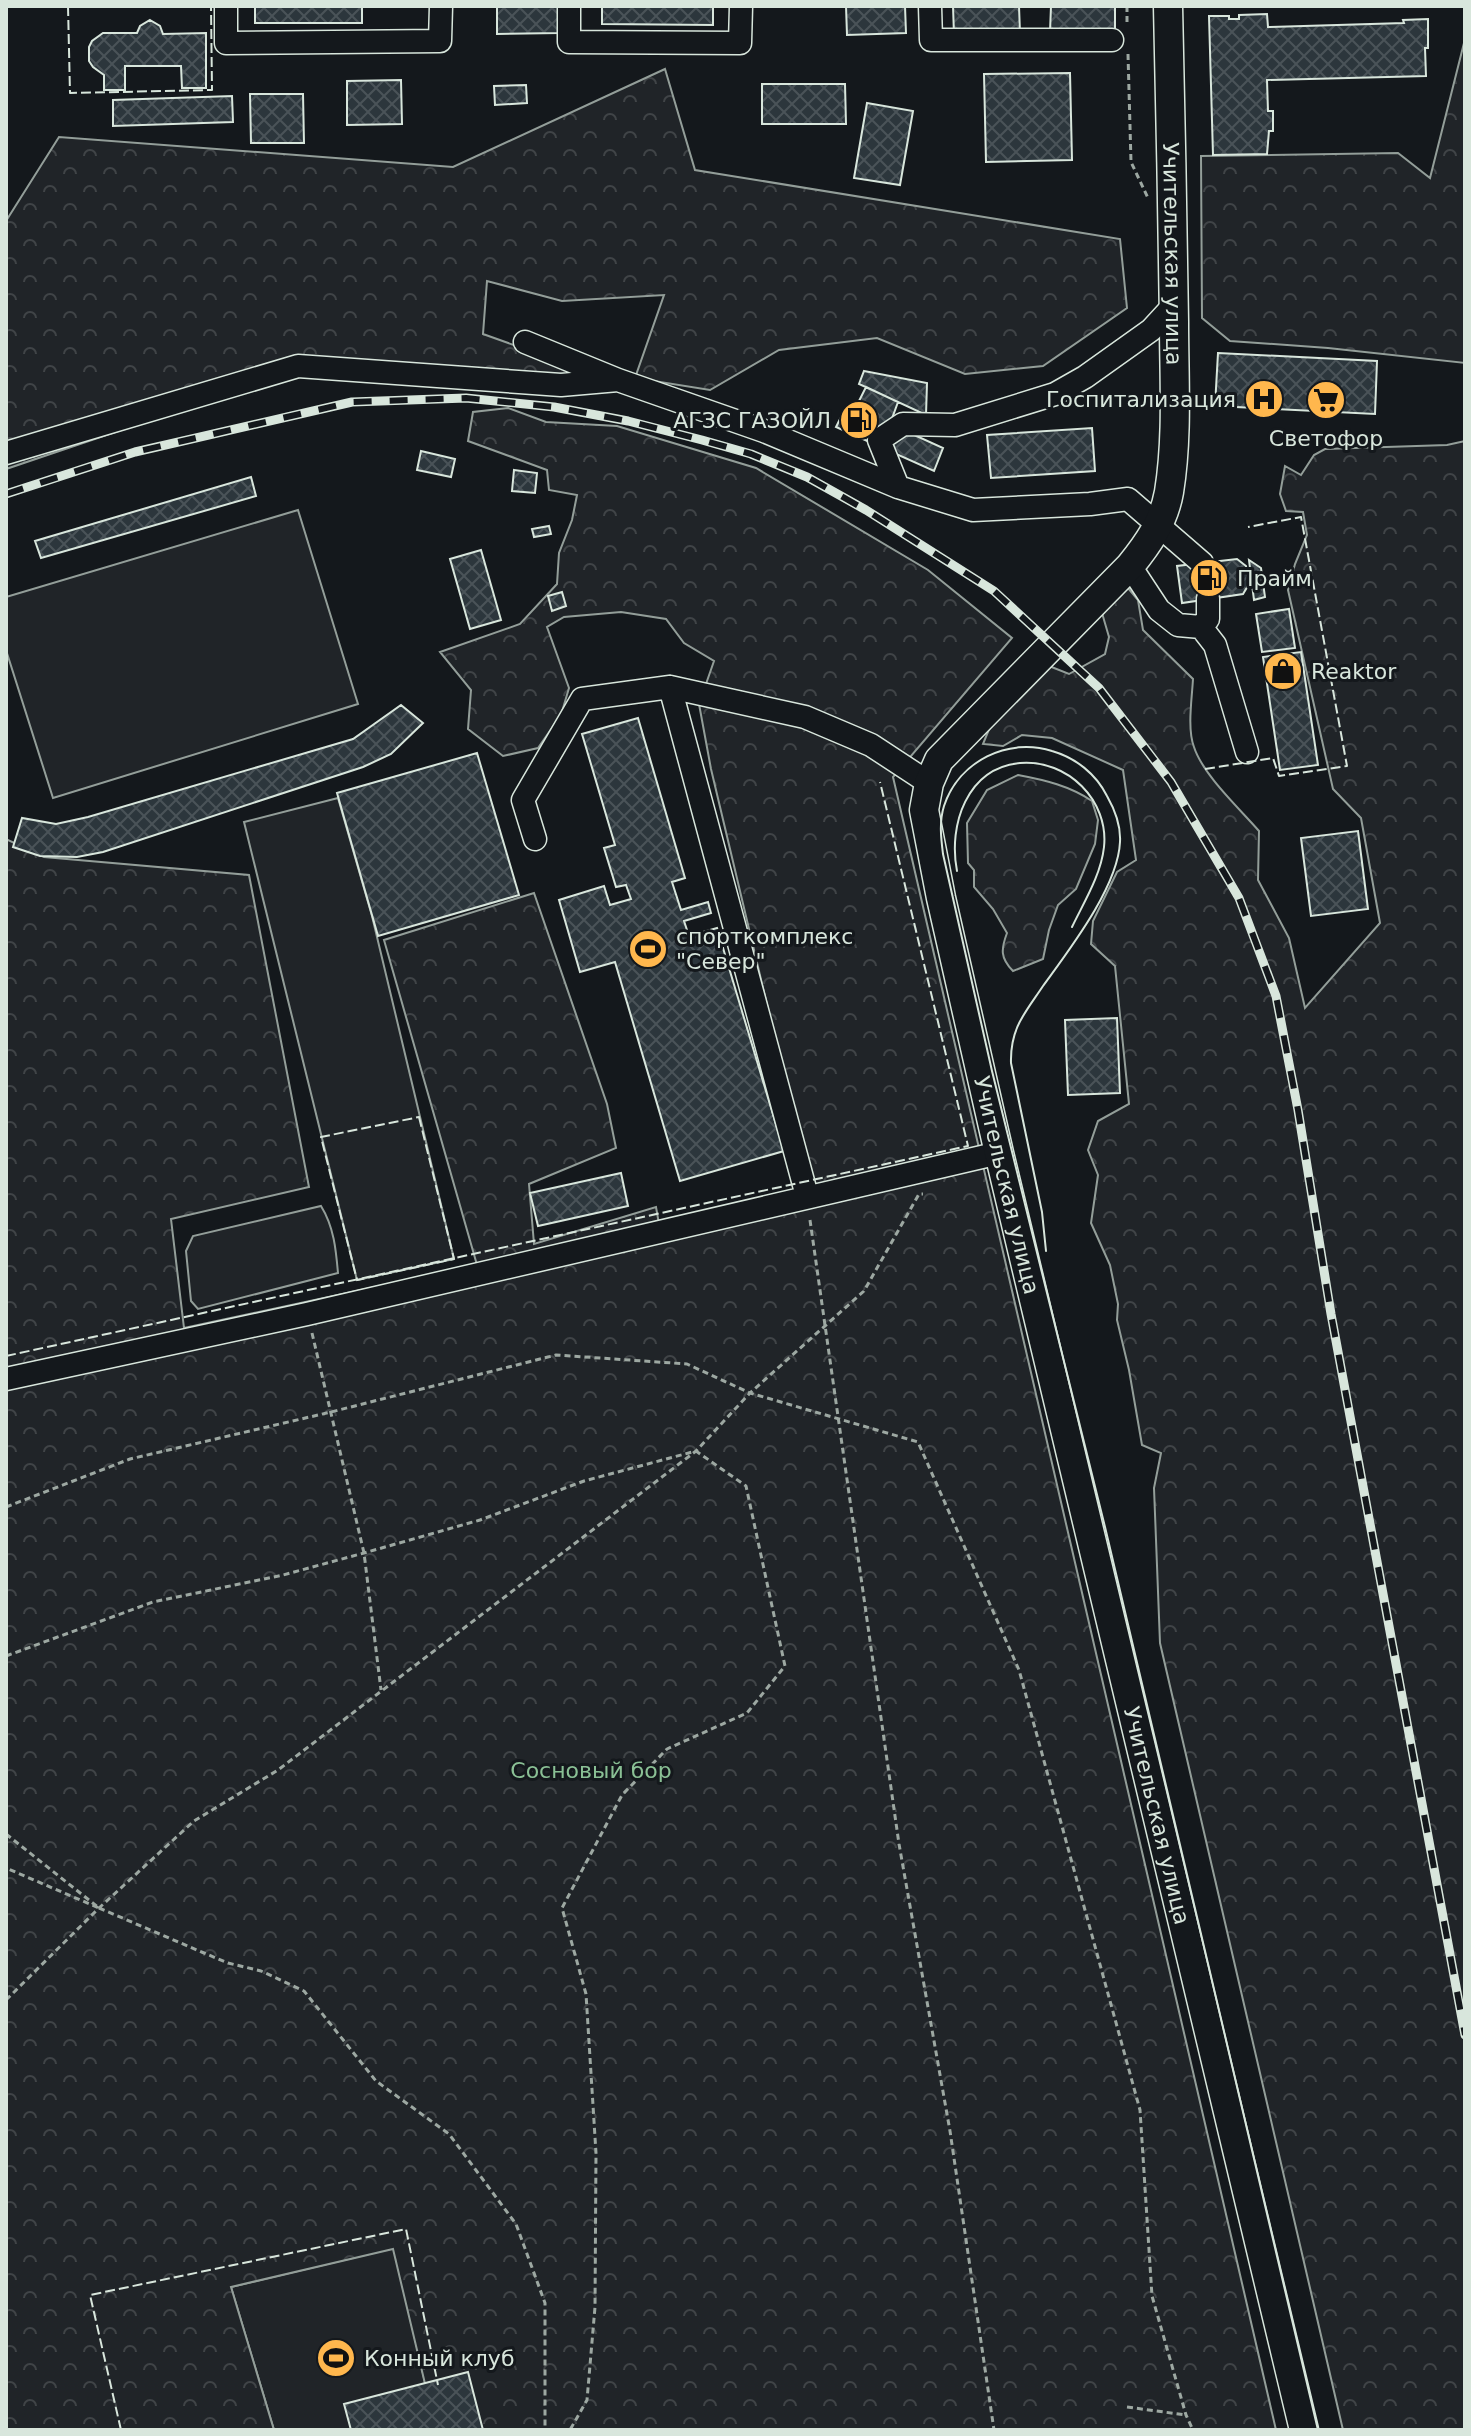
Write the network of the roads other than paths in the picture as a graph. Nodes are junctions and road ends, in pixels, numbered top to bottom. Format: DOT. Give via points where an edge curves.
graph roads {
  1 [pos="226,6"];
  2 [pos="441,6"];
  3 [pos="569,6"];
  4 [pos="741,6"];
  5 [pos="930,6"];
  6 [pos="1168,6"];
  7 [pos="1123,43"];
  8 [pos="1174,305"];
  9 [pos="525,342"];
  10 [pos="618,380"];
  11 [pos="6,453"];
  12 [pos="898,487"];
  13 [pos="1159,525"];
  14 [pos="1202,563"];
  15 [pos="1130,566"];
  16 [pos="1208,599"];
  17 [pos="1201,627"];
  18 [pos="670,687"];
  19 [pos="1247,752"];
  20 [pos="929,783"];
  21 [pos="535,839"];
  22 [pos="999,1153"];
  23 [pos="807,1196"];
  24 [pos="6,1379"];
  25 [pos="1304,2430"];
  1 -- 2 [label="lane" via="226,43 440,41"];
  3 -- 4 [label="lane" via="569,42 740,43"];
  5 -- 7 [label="lane" via="931,40"];
  6 -- 8 [label="main road, Учительская улица"];
  8 -- 12 [label="lane" via="1151,330 1055,394 955,425 903,424 879,440"];
  8 -- 13 [label="main road, Учительская улица" via="1172,457"];
  9 -- 10 [label="lane"];
  10 -- 11 [label="lane" via="561,385 298,366"];
  10 -- 12 [label="lane" via="764,431"];
  12 -- 13 [label="lane" via="973,510 1128,499"];
  13 -- 14 [label="lane"];
  13 -- 15 [label="main road, Учительская улица"];
  15 -- 17 [label="lane" via="1159,610 1178,625"];
  15 -- 20 [label="main road, Учительская улица" via="939,760"];
  16 -- 17 [label="lane" via="1208,619"];
  17 -- 19 [label="lane" via="1215,645"];
  18 -- 20 [label="lane" via="805,717 871,745"];
  18 -- 21 [label="lane" via="582,699 523,800"];
  18 -- 23 [label="lane"];
  20 -- 22 [label="main road, Учительская улица" via="924,810"];
  22 -- 23 [label="lane"];
  22 -- 25 [label="main road, Учительская улица"];
  23 -- 24 [label="lane"];
}
